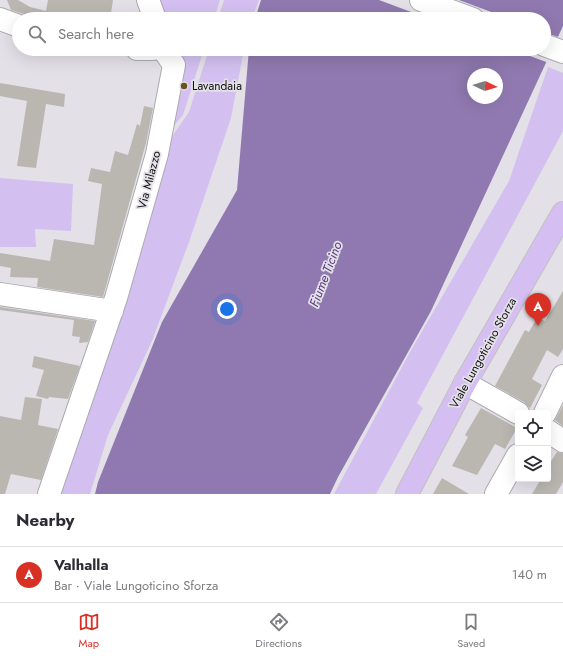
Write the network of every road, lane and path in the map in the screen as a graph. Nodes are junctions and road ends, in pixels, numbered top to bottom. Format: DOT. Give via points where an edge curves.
graph roads {
  1 [pos="148,0"];
  2 [pos="421,0"];
  3 [pos="152,12"];
  4 [pos="454,12"];
  5 [pos="0,19"];
  6 [pos="12,23"];
  7 [pos="551,48"];
  8 [pos="563,52"];
  9 [pos="168,56"];
  10 [pos="563,214"];
  11 [pos="0,294"];
  12 [pos="112,311"];
  13 [pos="563,376"];
  14 [pos="465,383"];
  15 [pos="546,410"];
  16 [pos="515,411"];
  17 [pos="551,433"];
  18 [pos="563,440"];
  19 [pos="515,460"];
  20 [pos="49,494"];
  21 [pos="406,494"];
  22 [pos="496,494"];
  1 -- 3 [label="street"];
  2 -- 4 [label="street"];
  5 -- 6 [label="street"];
  7 -- 8 [label="street"];
  9 -- 12 [label="street, Via Milazzo" via="174,65 157,154"];
  10 -- 14 [label="main road, Viale Lungoticino Sforza"];
  11 -- 12 [label="street"];
  12 -- 20 [label="street, Via Milazzo"];
  13 -- 15 [label="street"];
  14 -- 16 [label="street"];
  14 -- 21 [label="main road, Viale Lungoticino Sforza"];
  17 -- 18 [label="street"];
  19 -- 22 [label="street"];
}
